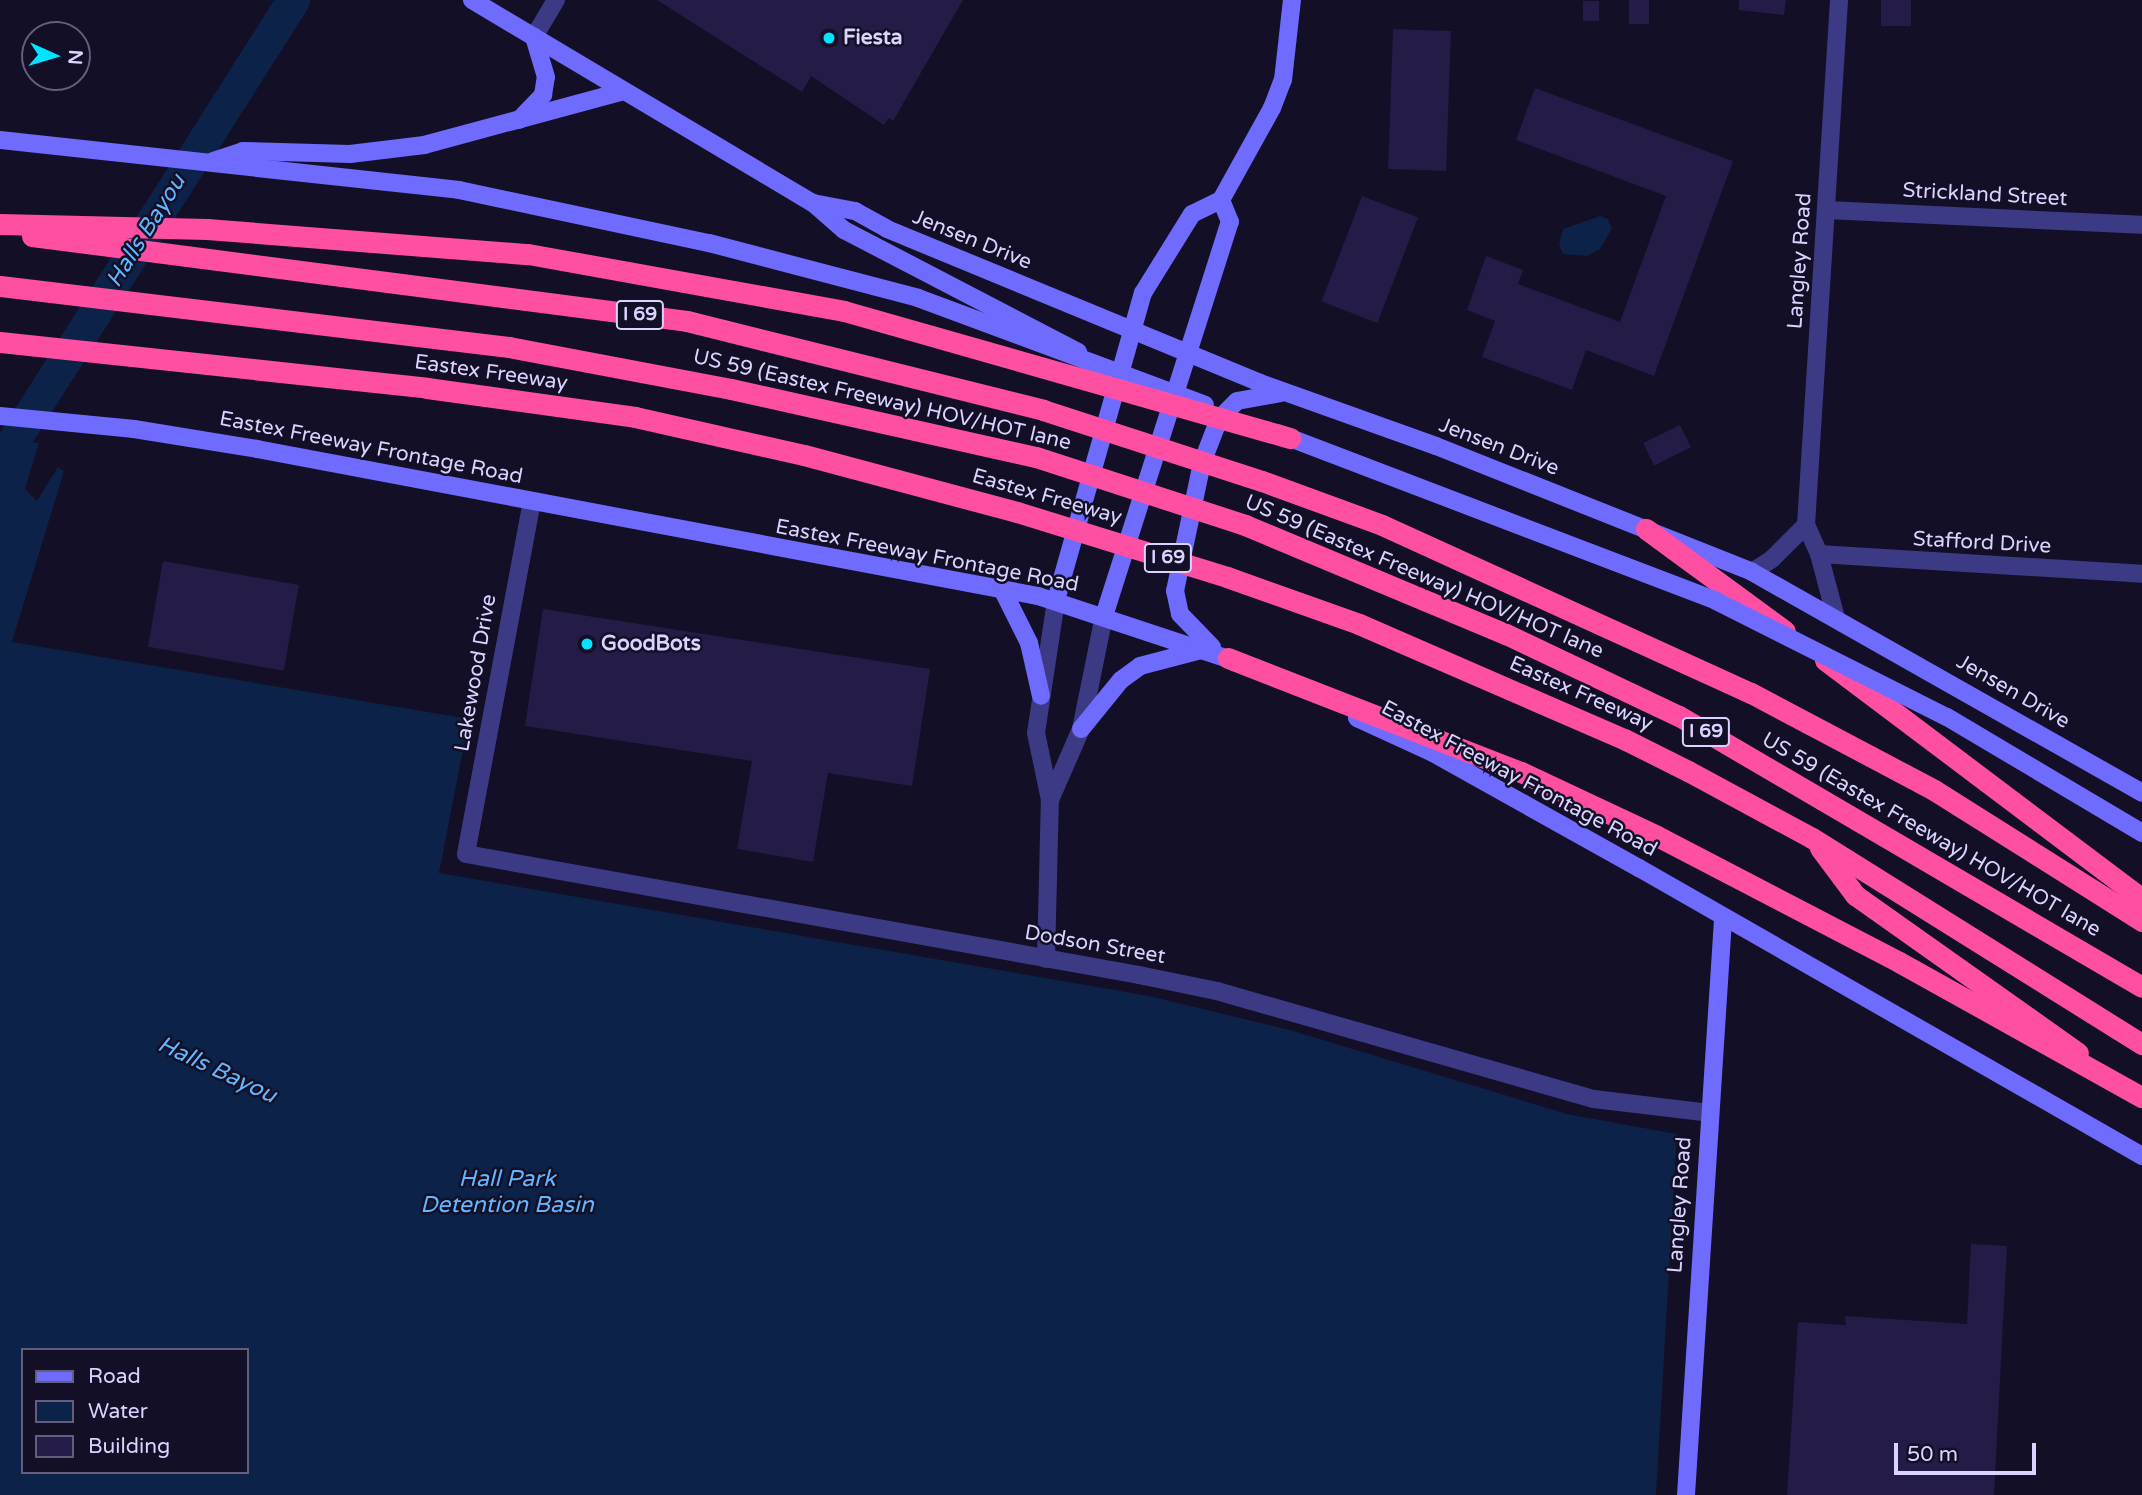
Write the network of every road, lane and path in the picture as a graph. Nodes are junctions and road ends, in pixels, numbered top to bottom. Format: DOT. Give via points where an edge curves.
graph roads {
  1 [pos="472,0"];
  2 [pos="556,0"];
  3 [pos="1292,0"];
  4 [pos="1839,0"];
  5 [pos="534,37"];
  6 [pos="624,92"];
  7 [pos="518,122"];
  8 [pos="0,140"];
  9 [pos="209,162"];
  10 [pos="1221,200"];
  11 [pos="813,203"];
  12 [pos="1827,210"];
  13 [pos="0,224"];
  14 [pos="2142,225"];
  15 [pos="0,232"];
  16 [pos="0,286"];
  17 [pos="1130,330"];
  18 [pos="0,342"];
  19 [pos="1189,354"];
  20 [pos="1119,378"];
  21 [pos="1284,392"];
  22 [pos="0,416"];
  23 [pos="1290,438"];
  24 [pos="532,501"];
  25 [pos="1806,525"];
  26 [pos="1646,529"];
  27 [pos="1819,554"];
  28 [pos="1752,572"];
  29 [pos="2142,574"];
  30 [pos="1002,589"];
  31 [pos="1056,600"];
  32 [pos="1104,616"];
  33 [pos="1836,618"];
  34 [pos="1205,649"];
  35 [pos="1225,656"];
  36 [pos="1041,696"];
  37 [pos="1081,729"];
  38 [pos="2142,793"];
  39 [pos="1050,800"];
  40 [pos="2142,833"];
  41 [pos="1812,838"];
  42 [pos="466,853"];
  43 [pos="2142,899"];
  44 [pos="1723,919"];
  45 [pos="2142,921"];
  46 [pos="1046,959"];
  47 [pos="2142,987"];
  48 [pos="2142,1044"];
  49 [pos="2142,1098"];
  50 [pos="1709,1113"];
  51 [pos="2142,1156"];
  52 [pos="1686,1495"];
  1 -- 5 [label="main road, Jensen Drive"];
  2 -- 5 [label="street"];
  3 -- 10 [label="main road" via="1283,80"];
  4 -- 12 [label="street, Langley Road"];
  5 -- 6 [label="main road, Jensen Drive"];
  5 -- 7 [label="main road" via="546,77 542,95"];
  6 -- 7 [label="main road"];
  6 -- 11 [label="main road, Jensen Drive"];
  7 -- 9 [label="main road" via="424,145 350,154 243,151"];
  8 -- 9 [label="main road"];
  9 -- 23 [label="main road, bridge" via="459,190 709,243 918,298"];
  10 -- 17 [label="main road" via="1192,214 1143,293"];
  10 -- 19 [label="main road" via="1230,222"];
  11 -- 17 [label="main road, Jensen Drive" via="855,211 887,229"];
  11 -- 20 [label="main road, Jensen Drive" via="844,230 1071,348"];
  12 -- 14 [label="street, Strickland Street"];
  12 -- 25 [label="street, Langley Road"];
  13 -- 23 [label="highway, bridge" via="207,229 528,254 844,311"];
  15 -- 45 [label="highway, I 69, bridge" via="687,321 1043,410 1382,525 1751,693 1934,790"];
  16 -- 47 [label="highway, US 59 (Eastex Freeway) HOV/HOT lane / I 69, bridge" via="509,347 731,389 1036,457 1245,525 1506,634 1679,716"];
  17 -- 19 [label="main road, Jensen Drive"];
  17 -- 20 [label="main road"];
  18 -- 41 [label="highway, Eastex Freeway / I 69, bridge" via="427,388 635,417 977,501 1227,576 1359,624 1624,739"];
  19 -- 21 [label="main road, Jensen Drive"];
  19 -- 32 [label="main road"];
  20 -- 31 [label="main road"];
  21 -- 26 [label="main road, Jensen Drive"];
  21 -- 35 [label="main road" via="1237,401 1219,419 1202,463 1178,558 1175,591 1180,614 1194,632"];
  22 -- 24 [label="main road, Eastex Freeway Frontage Road" via="134,429"];
  23 -- 40 [label="main road, bridge" via="1716,601 1947,717"];
  24 -- 30 [label="main road, Eastex Freeway Frontage Road"];
  24 -- 42 [label="street, Lakewood Drive"];
  25 -- 27 [label="street, Langley Road"];
  25 -- 28 [label="street"];
  26 -- 28 [label="main road, Jensen Drive"];
  26 -- 43 [label="highway"];
  27 -- 29 [label="street, Stafford Drive"];
  27 -- 33 [label="street, Langley Road"];
  28 -- 33 [label="main road, Jensen Drive"];
  30 -- 31 [label="main road, Eastex Freeway Frontage Road"];
  30 -- 36 [label="main road" via="1029,643"];
  31 -- 32 [label="main road, Eastex Freeway Frontage Road"];
  31 -- 36 [label="street"];
  32 -- 34 [label="main road, Eastex Freeway Frontage Road"];
  32 -- 37 [label="street"];
  33 -- 38 [label="main road, Jensen Drive"];
  34 -- 35 [label="main road, Eastex Freeway Frontage Road"];
  34 -- 37 [label="main road" via="1140,666 1121,680"];
  35 -- 44 [label="main road, Eastex Freeway Frontage Road" via="1433,753"];
  35 -- 49 [label="highway, bridge" via="1521,772 1657,836 1899,962"];
  36 -- 39 [label="street" via="1035,733"];
  37 -- 39 [label="street"];
  39 -- 46 [label="street"];
  41 -- 48 [label="highway, Eastex Freeway / I 69"];
  41 -- 49 [label="highway" via="1855,895"];
  42 -- 46 [label="street, Dodson Street"];
  44 -- 50 [label="main road, Langley Road"];
  44 -- 51 [label="main road, Eastex Freeway Frontage Road"];
  46 -- 50 [label="street, Dodson Street" via="1217,991 1594,1099"];
  50 -- 52 [label="main road, Langley Road"];
}
